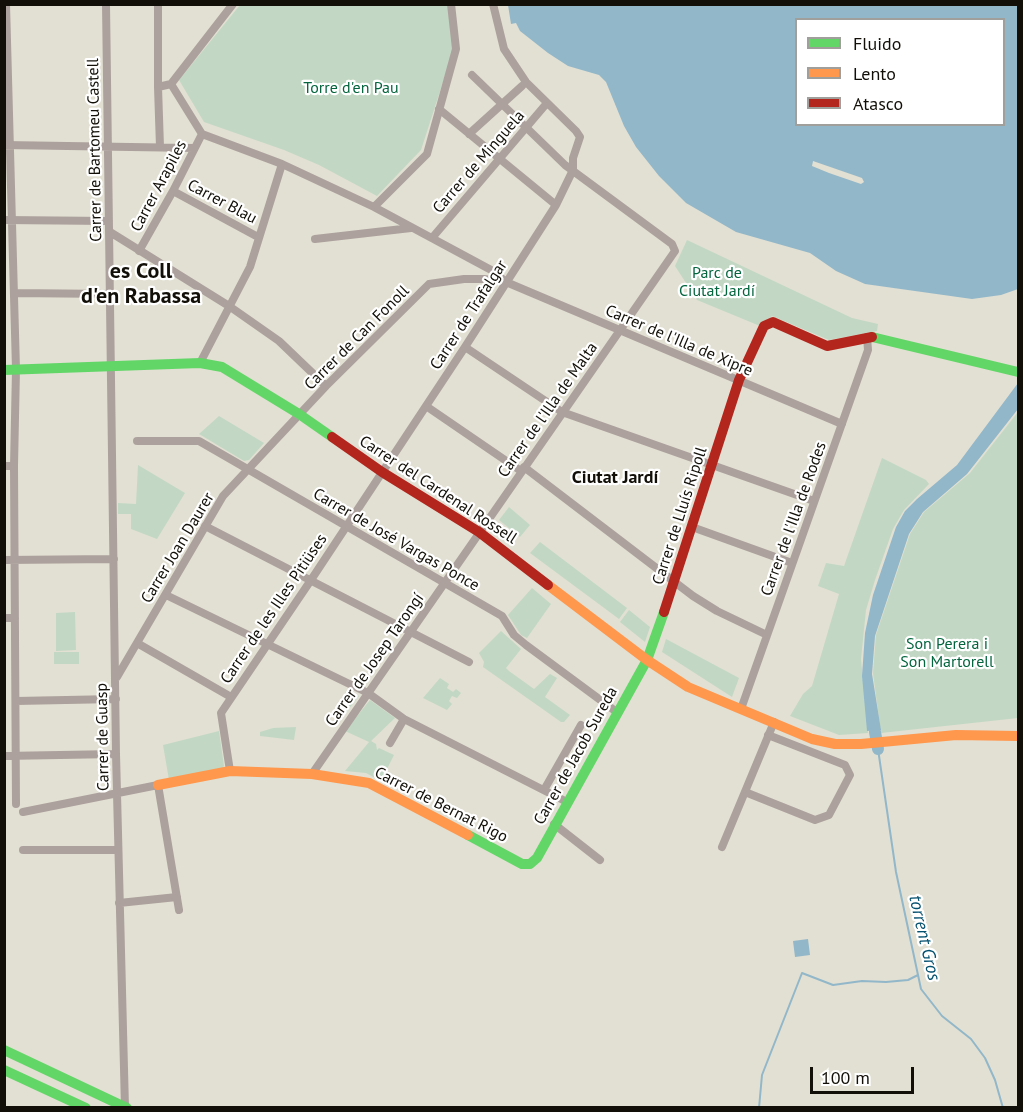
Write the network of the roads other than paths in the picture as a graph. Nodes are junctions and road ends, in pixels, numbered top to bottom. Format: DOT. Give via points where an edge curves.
graph roads {
  1 [pos="6,4"];
  2 [pos="106,4"];
  3 [pos="158,4"];
  4 [pos="233,4"];
  5 [pos="451,4"];
  6 [pos="493,4"];
  7 [pos="6,61"];
  8 [pos="472,75"];
  9 [pos="171,84"];
  10 [pos="522,86"];
  11 [pos="158,87"];
  12 [pos="547,103"];
  13 [pos="502,104"];
  14 [pos="439,109"];
  15 [pos="526,128"];
  16 [pos="202,134"];
  17 [pos="469,134"];
  18 [pos="7,145"];
  19 [pos="108,147"];
  20 [pos="160,147"];
  21 [pos="194,148"];
  22 [pos="500,159"];
  23 [pos="282,164"];
  24 [pos="573,170"];
  25 [pos="173,191"];
  26 [pos="556,205"];
  27 [pos="374,207"];
  28 [pos="9,220"];
  29 [pos="109,221"];
  30 [pos="411,228"];
  31 [pos="110,232"];
  32 [pos="258,237"];
  33 [pos="432,238"];
  34 [pos="315,239"];
  35 [pos="139,250"];
  36 [pos="506,282"];
  37 [pos="14,293"];
  38 [pos="111,294"];
  39 [pos="229,306"];
  40 [pos="620,331"];
  41 [pos="867,337"];
  42 [pos="465,347"];
  43 [pos="200,363"];
  44 [pos="112,366"];
  45 [pos="10,369"];
  46 [pos="1017,372"];
  47 [pos="738,380"];
  48 [pos="326,387"];
  49 [pos="426,406"];
  50 [pos="562,412"];
  51 [pos="299,414"];
  52 [pos="842,424"];
  53 [pos="137,441"];
  54 [pos="4,466"];
  55 [pos="14,466"];
  56 [pos="711,466"];
  57 [pos="523,469"];
  58 [pos="248,471"];
  59 [pos="382,472"];
  60 [pos="814,501"];
  61 [pos="205,526"];
  62 [pos="346,527"];
  63 [pos="692,527"];
  64 [pos="479,532"];
  65 [pos="114,559"];
  66 [pos="4,560"];
  67 [pos="15,560"];
  68 [pos="792,563"];
  69 [pos="311,580"];
  70 [pos="675,580"];
  71 [pos="445,582"];
  72 [pos="166,595"];
  73 [pos="4,618"];
  74 [pos="15,618"];
  75 [pos="411,633"];
  76 [pos="767,635"];
  77 [pos="136,643"];
  78 [pos="268,643"];
  79 [pos="647,660"];
  80 [pos="469,662"];
  81 [pos="116,679"];
  82 [pos="368,693"];
  83 [pos="231,697"];
  84 [pos="116,699"];
  85 [pos="16,701"];
  86 [pos="741,709"];
  87 [pos="618,713"];
  88 [pos="404,719"];
  89 [pos="774,722"];
  90 [pos="581,725"];
  91 [pos="768,735"];
  92 [pos="1018,736"];
  93 [pos="390,743"];
  94 [pos="116,754"];
  95 [pos="4,756"];
  96 [pos="16,756"];
  97 [pos="230,771"];
  98 [pos="312,774"];
  99 [pos="158,786"];
  100 [pos="544,790"];
  101 [pos="117,792"];
  102 [pos="745,792"];
  103 [pos="567,802"];
  104 [pos="16,804"];
  105 [pos="23,812"];
  106 [pos="554,824"];
  107 [pos="722,847"];
  108 [pos="23,850"];
  109 [pos="118,850"];
  110 [pos="600,860"];
  111 [pos="530,864"];
  112 [pos="177,897"];
  113 [pos="119,903"];
  114 [pos="179,910"];
  115 [pos="4,1050"];
  116 [pos="4,1070"];
  117 [pos="86,1107"];
  118 [pos="126,1107"];
  1 -- 7 [label="street"];
  2 -- 19 [label="street, Carrer de Bartomeu Castell"];
  3 -- 11 [label="street"];
  4 -- 9 [label="street"];
  5 -- 14 [label="street" via="456,49"];
  6 -- 12 [label="street" via="504,49 526,82"];
  7 -- 18 [label="street"];
  8 -- 13 [label="street"];
  9 -- 11 [label="street"];
  9 -- 16 [label="street"];
  10 -- 13 [label="street"];
  11 -- 20 [label="street"];
  12 -- 15 [label="street, Carrer de Minguela"];
  12 -- 24 [label="street, Carrer de Trafalgar" via="580,137"];
  13 -- 15 [label="street"];
  13 -- 17 [label="street"];
  14 -- 17 [label="street"];
  14 -- 27 [label="street" via="427,154"];
  15 -- 22 [label="street, Carrer de Minguela"];
  15 -- 24 [label="street"];
  16 -- 21 [label="street, Carrer Arapiles"];
  16 -- 23 [label="street"];
  17 -- 22 [label="street"];
  18 -- 19 [label="street"];
  18 -- 28 [label="street"];
  19 -- 20 [label="street"];
  19 -- 29 [label="street, Carrer de Bartomeu Castell"];
  20 -- 21 [label="street"];
  21 -- 25 [label="street, Carrer Arapiles"];
  22 -- 26 [label="street"];
  22 -- 33 [label="street, Carrer de Minguela"];
  23 -- 27 [label="street"];
  23 -- 32 [label="street"];
  24 -- 26 [label="street, Carrer de Trafalgar"];
  24 -- 40 [label="street, Carrer de l'Illa de Malta" via="672,244 675,251"];
  25 -- 32 [label="street, Carrer Blau"];
  25 -- 35 [label="street, Carrer Arapiles"];
  26 -- 36 [label="street, Carrer de Trafalgar"];
  27 -- 30 [label="street"];
  28 -- 29 [label="street"];
  28 -- 37 [label="street"];
  29 -- 31 [label="street, Carrer de Bartomeu Castell"];
  30 -- 33 [label="street"];
  30 -- 34 [label="street"];
  31 -- 35 [label="street"];
  31 -- 38 [label="street, Carrer de Bartomeu Castell"];
  32 -- 39 [label="street" via="250,267"];
  33 -- 36 [label="street"];
  35 -- 39 [label="street"];
  36 -- 40 [label="street, Carrer de l'Illa de Xipre"];
  36 -- 42 [label="street, Carrer de Trafalgar"];
  36 -- 48 [label="street, Carrer de Can Fonoll" via="464,279 429,284"];
  37 -- 38 [label="street"];
  37 -- 45 [label="street"];
  38 -- 44 [label="street, Carrer de Bartomeu Castell"];
  39 -- 43 [label="street"];
  39 -- 48 [label="street" via="279,341"];
  40 -- 47 [label="street, Carrer de l'Illa de Xipre"];
  40 -- 50 [label="street, Carrer de l'Illa de Malta"];
  41 -- 46 [label="main road"];
  41 -- 47 [label="main road, Carrer de Lluís Ripoll" via="827,345 773,322 764,326"];
  41 -- 52 [label="street, Carrer de l'Illa de Rodes" via="868,350"];
  42 -- 49 [label="street, Carrer de Trafalgar"];
  42 -- 50 [label="street"];
  43 -- 44 [label="main road, Carrer del Cardenal Rossell"];
  43 -- 51 [label="main road, Carrer del Cardenal Rossell" via="222,367"];
  44 -- 45 [label="main road, Carrer del Cardenal Rossell"];
  44 -- 65 [label="street, Carrer de Guasp"];
  45 -- 55 [label="street"];
  47 -- 52 [label="street, Carrer de l'Illa de Xipre"];
  47 -- 56 [label="main road, Carrer de Lluís Ripoll"];
  48 -- 51 [label="street, Carrer de Can Fonoll"];
  49 -- 57 [label="street"];
  49 -- 59 [label="street, Carrer de Trafalgar"];
  50 -- 56 [label="street"];
  50 -- 57 [label="street, Carrer de l'Illa de Malta"];
  51 -- 58 [label="street, Carrer Joan Daurer"];
  51 -- 59 [label="main road, Carrer del Cardenal Rossell"];
  52 -- 60 [label="street, Carrer de l'Illa de Rodes"];
  53 -- 58 [label="street, Carrer de José Vargas Ponce" via="200,441"];
  54 -- 55 [label="street"];
  55 -- 67 [label="street"];
  56 -- 60 [label="street"];
  56 -- 63 [label="main road, Carrer de Lluís Ripoll"];
  57 -- 64 [label="street, Carrer de l'Illa de Malta"];
  57 -- 70 [label="street"];
  58 -- 61 [label="street, Carrer Joan Daurer" via="223,496"];
  58 -- 62 [label="street, Carrer de José Vargas Ponce"];
  59 -- 62 [label="street, Carrer de les Illes Pitiüses"];
  59 -- 64 [label="main road, Carrer del Cardenal Rossell"];
  60 -- 68 [label="street, Carrer de l'Illa de Rodes"];
  61 -- 69 [label="street"];
  61 -- 72 [label="street, Carrer Joan Daurer"];
  62 -- 69 [label="street, Carrer de les Illes Pitiüses"];
  62 -- 71 [label="street, Carrer de José Vargas Ponce"];
  63 -- 68 [label="street"];
  63 -- 70 [label="main road, Carrer de Lluís Ripoll"];
  64 -- 71 [label="street, Carrer de Josep Tarongí"];
  64 -- 79 [label="main road, Carrer del Cardenal Rossell"];
  65 -- 67 [label="street"];
  65 -- 81 [label="street, Carrer de Guasp"];
  66 -- 67 [label="street"];
  67 -- 74 [label="street"];
  68 -- 76 [label="street, Carrer de l'Illa de Rodes"];
  69 -- 75 [label="street"];
  69 -- 78 [label="street, Carrer de les Illes Pitiüses"];
  70 -- 76 [label="street" via="717,611"];
  70 -- 79 [label="main road, Carrer de Lluís Ripoll"];
  71 -- 75 [label="street, Carrer de Josep Tarongí"];
  71 -- 87 [label="street, Carrer de José Vargas Ponce" via="502,616 514,635"];
  72 -- 77 [label="street, Carrer Joan Daurer"];
  72 -- 78 [label="street"];
  73 -- 74 [label="street"];
  74 -- 85 [label="street"];
  75 -- 80 [label="street"];
  75 -- 82 [label="street, Carrer de Josep Tarongí"];
  76 -- 86 [label="street, Carrer de l'Illa de Rodes"];
  77 -- 81 [label="street, Carrer Joan Daurer"];
  77 -- 83 [label="street"];
  78 -- 82 [label="street"];
  78 -- 83 [label="street, Carrer de les Illes Pitiüses"];
  79 -- 86 [label="main road, Carrer del Cardenal Rossell" via="688,687"];
  79 -- 87 [label="main road, Carrer de Jacob Sureda"];
  81 -- 84 [label="street, Carrer de Guasp"];
  82 -- 88 [label="street"];
  82 -- 98 [label="street, Carrer de Josep Tarongí"];
  83 -- 97 [label="street, Carrer de les Illes Pitiüses" via="221,713"];
  84 -- 85 [label="street"];
  84 -- 94 [label="street, Carrer de Guasp"];
  85 -- 96 [label="street"];
  86 -- 89 [label="main road, Carrer del Cardenal Rossell"];
  87 -- 103 [label="main road, Carrer de Jacob Sureda"];
  88 -- 93 [label="street"];
  88 -- 100 [label="street"];
  89 -- 91 [label="street"];
  89 -- 92 [label="main road, Carrer del Cardenal Rossell" via="812,739 836,744 956,735"];
  90 -- 100 [label="street"];
  91 -- 102 [label="street"];
  91 -- 102 [label="street" via="845,765 850,775 829,815 815,820"];
  94 -- 96 [label="street"];
  94 -- 101 [label="street, Carrer de Guasp"];
  95 -- 96 [label="street"];
  96 -- 104 [label="street"];
  97 -- 98 [label="main road, Carrer de Bernat Rigo"];
  97 -- 99 [label="main road, Carrer de Bernat Rigo"];
  98 -- 111 [label="main road, Carrer de Bernat Rigo" via="369,783 522,864"];
  99 -- 101 [label="street"];
  99 -- 112 [label="street"];
  100 -- 103 [label="street"];
  101 -- 105 [label="street"];
  101 -- 109 [label="street, Carrer de Guasp"];
  102 -- 107 [label="street"];
  103 -- 106 [label="main road, Carrer de Jacob Sureda"];
  106 -- 110 [label="street"];
  106 -- 111 [label="main road, Carrer de Jacob Sureda"];
  108 -- 109 [label="street"];
  109 -- 113 [label="street, Carrer de Guasp"];
  112 -- 113 [label="street"];
  112 -- 114 [label="street"];
  113 -- 118 [label="street, Carrer de Guasp"];
  115 -- 118 [label="main road"];
  116 -- 117 [label="main road"];
}
